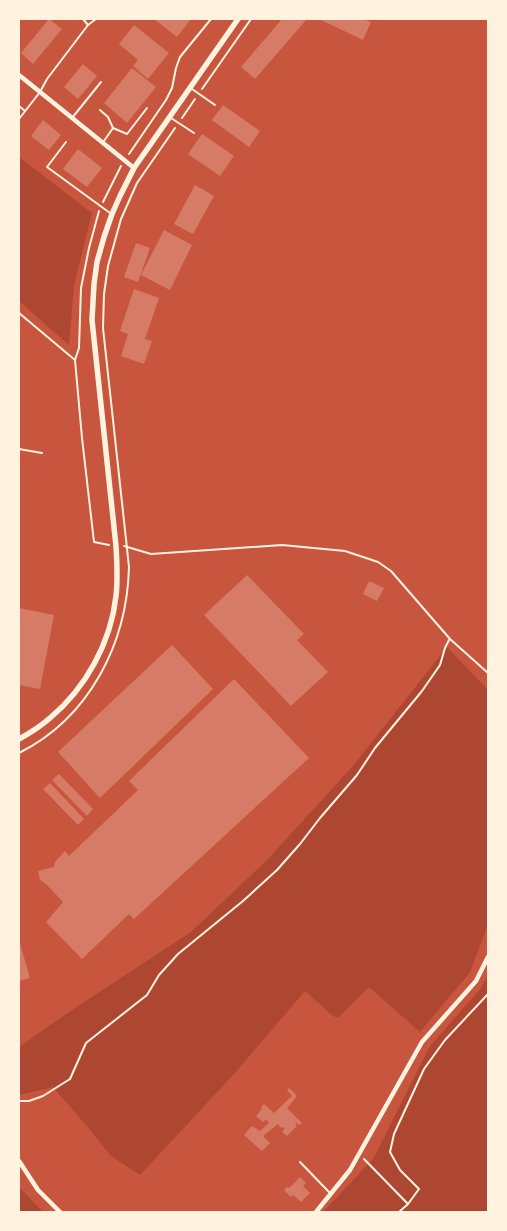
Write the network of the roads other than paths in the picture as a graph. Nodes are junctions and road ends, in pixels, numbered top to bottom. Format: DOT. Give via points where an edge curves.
graph roads {
  1 [pos="83,19"];
  2 [pos="96,19"];
  3 [pos="238,19"];
  4 [pos="88,26"];
  5 [pos="19,75"];
  6 [pos="101,82"];
  7 [pos="190,88"];
  8 [pos="40,92"];
  9 [pos="215,105"];
  10 [pos="19,106"];
  11 [pos="147,108"];
  12 [pos="100,110"];
  13 [pos="25,111"];
  14 [pos="170,116"];
  15 [pos="72,118"];
  16 [pos="19,119"];
  17 [pos="113,128"];
  18 [pos="194,133"];
  19 [pos="66,142"];
  20 [pos="102,143"];
  21 [pos="134,168"];
  22 [pos="112,214"];
  23 [pos="19,449"];
  24 [pos="42,452"];
  25 [pos="19,739"];
  26 [pos="488,957"];
  27 [pos="19,1161"];
  28 [pos="300,1162"];
  29 [pos="331,1194"];
  30 [pos="60,1212"];
  31 [pos="316,1212"];
  1 -- 4 [label="lane"];
  2 -- 4 [label="lane"];
  3 -- 7 [label="street"];
  4 -- 8 [label="lane"];
  5 -- 8 [label="street"];
  6 -- 15 [label="lane"];
  7 -- 9 [label="lane"];
  7 -- 14 [label="street"];
  8 -- 13 [label="lane"];
  8 -- 15 [label="street"];
  10 -- 13 [label="lane"];
  11 -- 17 [label="lane" via="127,134"];
  12 -- 17 [label="lane"];
  13 -- 16 [label="lane"];
  14 -- 18 [label="lane"];
  14 -- 21 [label="street"];
  15 -- 20 [label="street"];
  17 -- 20 [label="lane"];
  19 -- 22 [label="lane" via="47,167"];
  20 -- 21 [label="street"];
  21 -- 22 [label="street"];
  22 -- 25 [label="street" via="97,262 92,320 116,546 116,602 106,639 94,665 69,700 50,718"];
  23 -- 24 [label="lane"];
  26 -- 29 [label="street" via="476,981 422,1042 350,1170"];
  27 -- 30 [label="street" via="38,1190"];
  28 -- 29 [label="lane"];
  29 -- 31 [label="street"];
}
